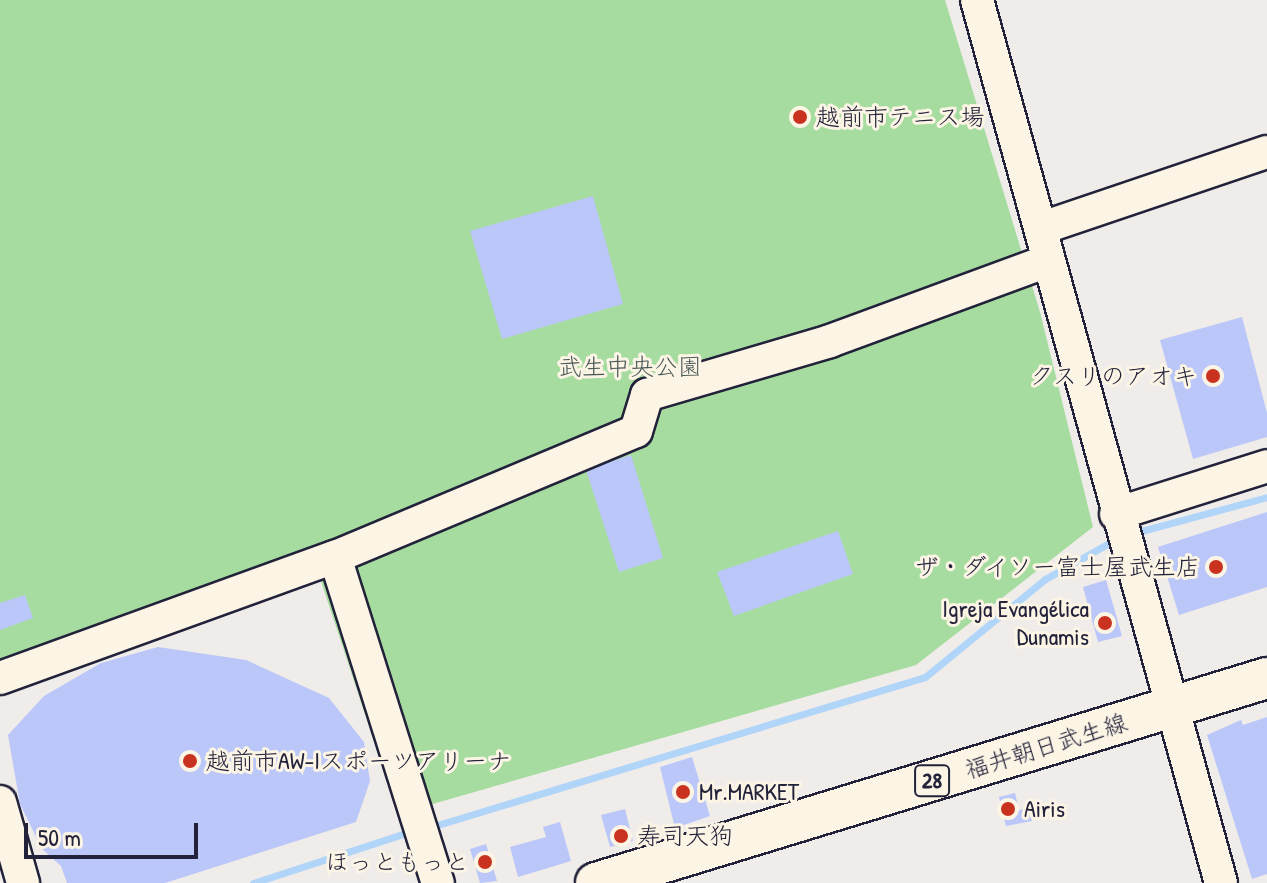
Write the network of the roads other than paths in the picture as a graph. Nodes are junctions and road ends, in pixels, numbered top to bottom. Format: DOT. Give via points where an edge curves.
graph roads {
  1 [pos="977,0"];
  2 [pos="1267,152"];
  3 [pos="1042,228"];
  4 [pos="1047,261"];
  5 [pos="1267,466"];
  6 [pos="1116,514"];
  7 [pos="335,557"];
  8 [pos="0,678"];
  9 [pos="1267,678"];
  10 [pos="1173,708"];
  11 [pos="0,802"];
  12 [pos="673,871"];
  13 [pos="23,883"];
  14 [pos="438,883"];
  15 [pos="596,883"];
  16 [pos="1221,883"];
  1 -- 3 [label="street"];
  2 -- 3 [label="street"];
  3 -- 4 [label="street"];
  4 -- 6 [label="street"];
  4 -- 7 [label="street" via="830,341 647,395 636,431"];
  5 -- 6 [label="street"];
  6 -- 10 [label="street"];
  7 -- 8 [label="street"];
  7 -- 14 [label="street"];
  9 -- 10 [label="main road, 福井朝日武生線 / 28"];
  10 -- 12 [label="main road, 福井朝日武生線 / 28"];
  10 -- 16 [label="street"];
  11 -- 13 [label="street"];
  12 -- 15 [label="main road, 福井朝日武生線 / 28"];
}
